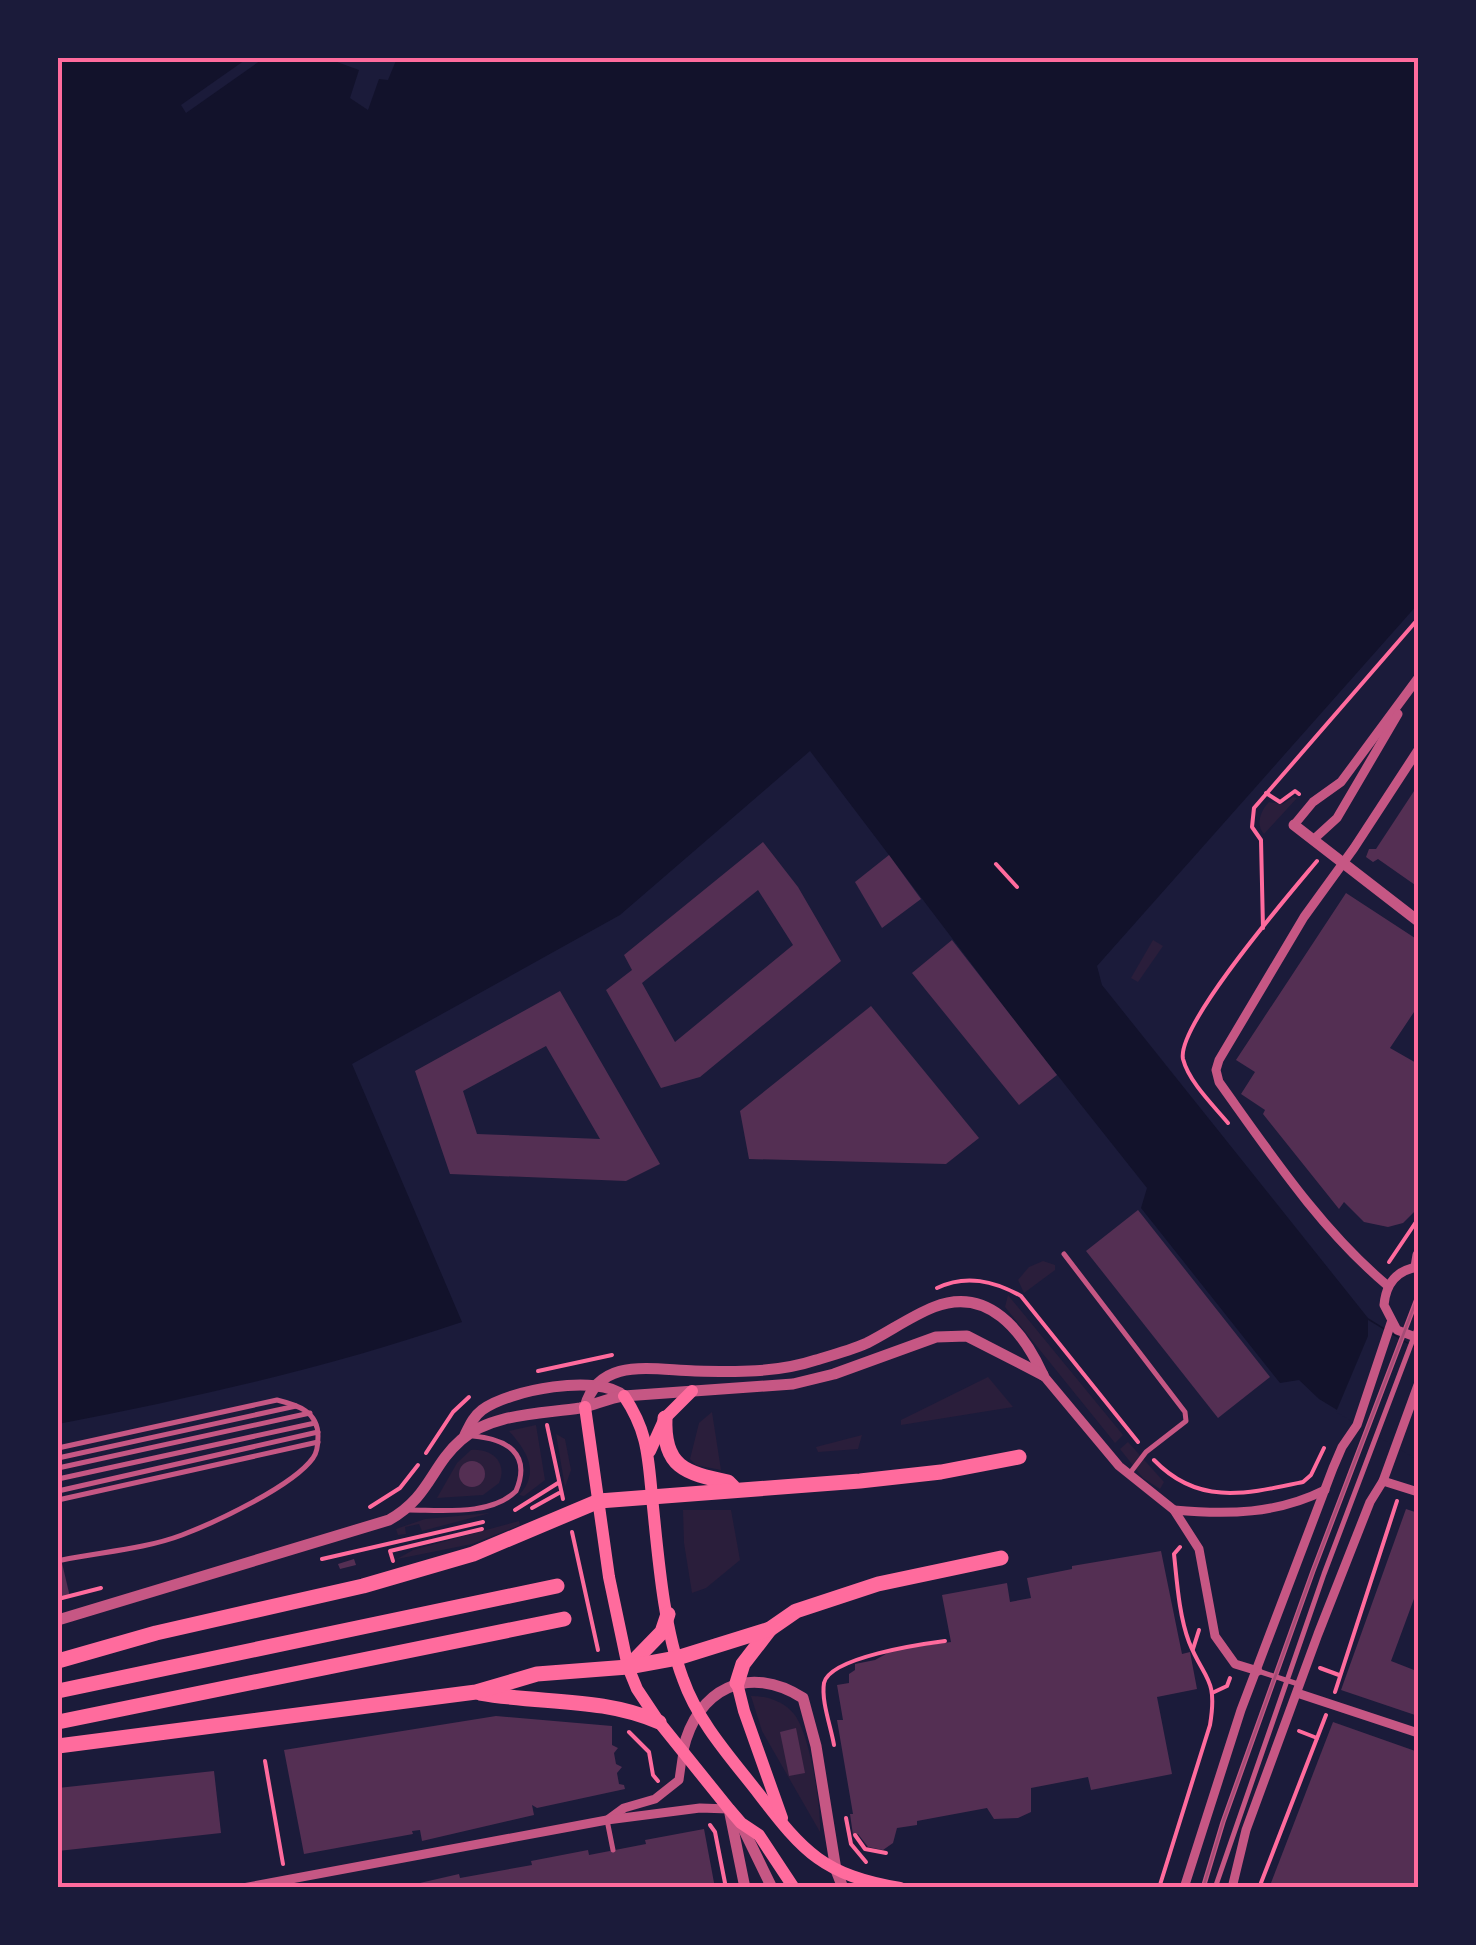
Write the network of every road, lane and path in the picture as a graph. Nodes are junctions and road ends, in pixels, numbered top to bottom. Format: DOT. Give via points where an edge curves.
graph roads {
  1 [pos="1418,619"];
  2 [pos="1418,678"];
  3 [pos="1418,750"];
  4 [pos="1294,825"];
  5 [pos="1314,839"];
  6 [pos="1326,850"];
  7 [pos="1342,863"];
  8 [pos="996,864"];
  9 [pos="1017,887"];
  10 [pos="1418,920"];
  11 [pos="1263,928"];
  12 [pos="1228,1123"];
  13 [pos="1418,1219"];
  14 [pos="1064,1254"];
  15 [pos="1418,1263"];
  16 [pos="1376,1276"];
  17 [pos="966,1280"];
  18 [pos="1388,1286"];
  19 [pos="1418,1296"];
  20 [pos="1418,1326"];
  21 [pos="1390,1327"];
  22 [pos="1410,1339"];
  23 [pos="1042,1375"];
  24 [pos="594,1384"];
  25 [pos="1418,1386"];
  26 [pos="692,1391"];
  27 [pos="624,1396"];
  28 [pos="299,1406"];
  29 [pos="585,1407"];
  30 [pos="310,1413"];
  31 [pos="665,1418"];
  32 [pos="315,1424"];
  33 [pos="1362,1428"];
  34 [pos="318,1432"];
  35 [pos="465,1435"];
  36 [pos="318,1442"];
  37 [pos="58,1448"];
  38 [pos="1146,1452"];
  39 [pos="649,1454"];
  40 [pos="1019,1457"];
  41 [pos="58,1458"];
  42 [pos="58,1468"];
  43 [pos="1130,1473"];
  44 [pos="58,1479"];
  45 [pos="1383,1481"];
  46 [pos="1303,1482"];
  47 [pos="558,1484"];
  48 [pos="736,1490"];
  49 [pos="1326,1490"];
  50 [pos="58,1491"];
  51 [pos="1210,1492"];
  52 [pos="1418,1492"];
  53 [pos="560,1493"];
  54 [pos="652,1496"];
  55 [pos="58,1500"];
  56 [pos="599,1501"];
  57 [pos="406,1510"];
  58 [pos="1174,1510"];
  59 [pos="1206,1513"];
  60 [pos="1393,1514"];
  61 [pos="504,1515"];
  62 [pos="518,1516"];
  63 [pos="488,1520"];
  64 [pos="486,1528"];
  65 [pos="1190,1538"];
  66 [pos="1000,1558"];
  67 [pos="62,1560"];
  68 [pos="316,1560"];
  69 [pos="393,1562"];
  70 [pos="1189,1575"];
  71 [pos="1177,1578"];
  72 [pos="557,1586"];
  73 [pos="668,1614"];
  74 [pos="564,1619"];
  75 [pos="58,1620"];
  76 [pos="770,1629"];
  77 [pos="1199,1629"];
  78 [pos="945,1640"];
  79 [pos="1193,1649"];
  80 [pos="677,1658"];
  81 [pos="58,1661"];
  82 [pos="628,1667"];
  83 [pos="1258,1671"];
  84 [pos="1275,1676"];
  85 [pos="1286,1680"];
  86 [pos="738,1683"];
  87 [pos="1299,1689"];
  88 [pos="58,1691"];
  89 [pos="476,1692"];
  90 [pos="1330,1704"];
  91 [pos="698,1711"];
  92 [pos="58,1722"];
  93 [pos="659,1722"];
  94 [pos="1418,1733"];
  95 [pos="58,1746"];
  96 [pos="683,1750"];
  97 [pos="836,1755"];
  98 [pos="265,1761"];
  99 [pos="1190,1788"];
  100 [pos="1198,1789"];
  101 [pos="844,1808"];
  102 [pos="729,1809"];
  103 [pos="607,1820"];
  104 [pos="741,1823"];
  105 [pos="785,1828"];
  106 [pos="856,1835"];
  107 [pos="613,1850"];
  108 [pos="886,1853"];
  109 [pos="874,1865"];
  110 [pos="836,1870"];
  111 [pos="287,1883"];
  112 [pos="745,1887"];
  113 [pos="243,1888"];
  114 [pos="772,1888"];
  115 [pos="794,1888"];
  116 [pos="843,1888"];
  117 [pos="900,1888"];
  118 [pos="1158,1888"];
  119 [pos="1184,1888"];
  120 [pos="1203,1888"];
  121 [pos="1215,1888"];
  122 [pos="1232,1888"];
  123 [pos="1258,1888"];
  1 -- 11 [label="path" via="1254,808"];
  2 -- 4 [label="street" via="1341,782"];
  2 -- 5 [label="street" via="1337,818"];
  3 -- 7 [label="street"];
  4 -- 5 [label="street"];
  5 -- 6 [label="street"];
  6 -- 7 [label="street"];
  6 -- 11 [label="path"];
  7 -- 10 [label="street"];
  7 -- 16 [label="street" via="1262,984 1216,1070 1286,1175"];
  8 -- 9 [label="path"];
  11 -- 12 [label="path" via="1190,1028 1183,1048 1189,1072"];
  13 -- 16 [label="path"];
  14 -- 38 [label="lane" via="1185,1412 1186,1421"];
  15 -- 18 [label="street"];
  16 -- 18 [label="street"];
  17 -- 38 [label="path" via="999,1284 1021,1296"];
  18 -- 21 [label="street"];
  19 -- 22 [label="lane"];
  20 -- 22 [label="lane"];
  21 -- 22 [label="street"];
  21 -- 33 [label="street"];
  22 -- 33 [label="lane"];
  22 -- 85 [label="lane"];
  23 -- 24 [label="street" via="1012,1325 990,1308 956,1301 812,1362 730,1372 617,1371"];
  23 -- 26 [label="street" via="967,1336 936,1337 794,1384"];
  23 -- 43 [label="street"];
  24 -- 27 [label="street"];
  24 -- 29 [label="street"];
  24 -- 35 [label="street" via="517,1394 485,1407"];
  25 -- 45 [label="street"];
  26 -- 27 [label="street"];
  26 -- 31 [label="main road"];
  27 -- 29 [label="street"];
  27 -- 39 [label="main road"];
  28 -- 30 [label="lane"];
  28 -- 37 [label="lane" via="276,1400"];
  28 -- 41 [label="lane"];
  29 -- 35 [label="street" via="498,1421"];
  29 -- 56 [label="main road"];
  30 -- 32 [label="lane"];
  30 -- 42 [label="lane"];
  31 -- 39 [label="main road"];
  31 -- 48 [label="highway" via="670,1458"];
  32 -- 34 [label="lane"];
  32 -- 44 [label="lane"];
  33 -- 49 [label="street" via="1342,1447"];
  33 -- 84 [label="lane"];
  34 -- 36 [label="lane"];
  34 -- 50 [label="lane"];
  35 -- 57 [label="street"];
  35 -- 57 [label="lane" via="498,1439 514,1450 520,1470 516,1491 486,1506"];
  36 -- 55 [label="lane"];
  36 -- 67 [label="lane" via="316,1456 293,1479 218,1519 179,1536"];
  38 -- 43 [label="lane"];
  38 -- 51 [label="path" via="1184,1486"];
  39 -- 54 [label="main road"];
  40 -- 48 [label="highway" via="942,1472"];
  43 -- 58 [label="street"];
  45 -- 52 [label="street"];
  45 -- 87 [label="street"];
  46 -- 51 [label="path"];
  47 -- 61 [label="path"];
  48 -- 54 [label="highway"];
  49 -- 59 [label="street" via="1265,1511"];
  49 -- 83 [label="street"];
  51 -- 59 [label="path"];
  53 -- 62 [label="path"];
  54 -- 56 [label="highway"];
  54 -- 73 [label="main road"];
  56 -- 81 [label="highway" via="473,1554"];
  56 -- 82 [label="main road"];
  57 -- 75 [label="street" via="365,1529"];
  58 -- 59 [label="street"];
  58 -- 65 [label="street"];
  60 -- 90 [label="path"];
  63 -- 68 [label="path"];
  64 -- 69 [label="path" via="390,1551"];
  65 -- 71 [label="path" via="1174,1554"];
  65 -- 83 [label="street" via="1198,1549 1215,1636 1234,1664"];
  66 -- 76 [label="highway" via="878,1584 796,1611"];
  70 -- 71 [label="path"];
  71 -- 79 [label="path"];
  72 -- 88 [label="highway"];
  73 -- 80 [label="main road"];
  73 -- 82 [label="highway" via="662,1632"];
  74 -- 92 [label="highway"];
  76 -- 80 [label="highway"];
  76 -- 86 [label="highway" via="743,1664"];
  77 -- 79 [label="path"];
  78 -- 97 [label="path" via="892,1648 831,1671 824,1682"];
  79 -- 99 [label="path" via="1214,1703"];
  80 -- 82 [label="highway"];
  80 -- 91 [label="main road"];
  82 -- 89 [label="highway" via="537,1674"];
  82 -- 93 [label="main road"];
  83 -- 84 [label="lane"];
  83 -- 119 [label="street"];
  84 -- 85 [label="lane"];
  84 -- 120 [label="lane"];
  85 -- 87 [label="lane"];
  85 -- 121 [label="lane"];
  86 -- 91 [label="street"];
  86 -- 105 [label="main road"];
  86 -- 110 [label="street" via="761,1682 803,1698"];
  87 -- 90 [label="street"];
  87 -- 122 [label="street" via="1246,1830"];
  89 -- 93 [label="highway" via="614,1706"];
  89 -- 95 [label="highway"];
  90 -- 94 [label="street"];
  90 -- 123 [label="path"];
  91 -- 96 [label="street"];
  91 -- 105 [label="main road"];
  93 -- 96 [label="main road"];
  96 -- 102 [label="main road"];
  96 -- 103 [label="street" via="679,1780"];
  98 -- 111 [label="path"];
  99 -- 100 [label="path"];
  99 -- 118 [label="path"];
  101 -- 109 [label="path" via="851,1844"];
  102 -- 103 [label="street"];
  102 -- 104 [label="main road"];
  102 -- 112 [label="street"];
  103 -- 107 [label="lane"];
  103 -- 111 [label="street"];
  104 -- 114 [label="street"];
  104 -- 115 [label="main road" via="759,1835"];
  105 -- 110 [label="main road"];
  106 -- 108 [label="path" via="865,1850"];
  110 -- 116 [label="street"];
  110 -- 117 [label="main road"];
  111 -- 113 [label="street"];
}
